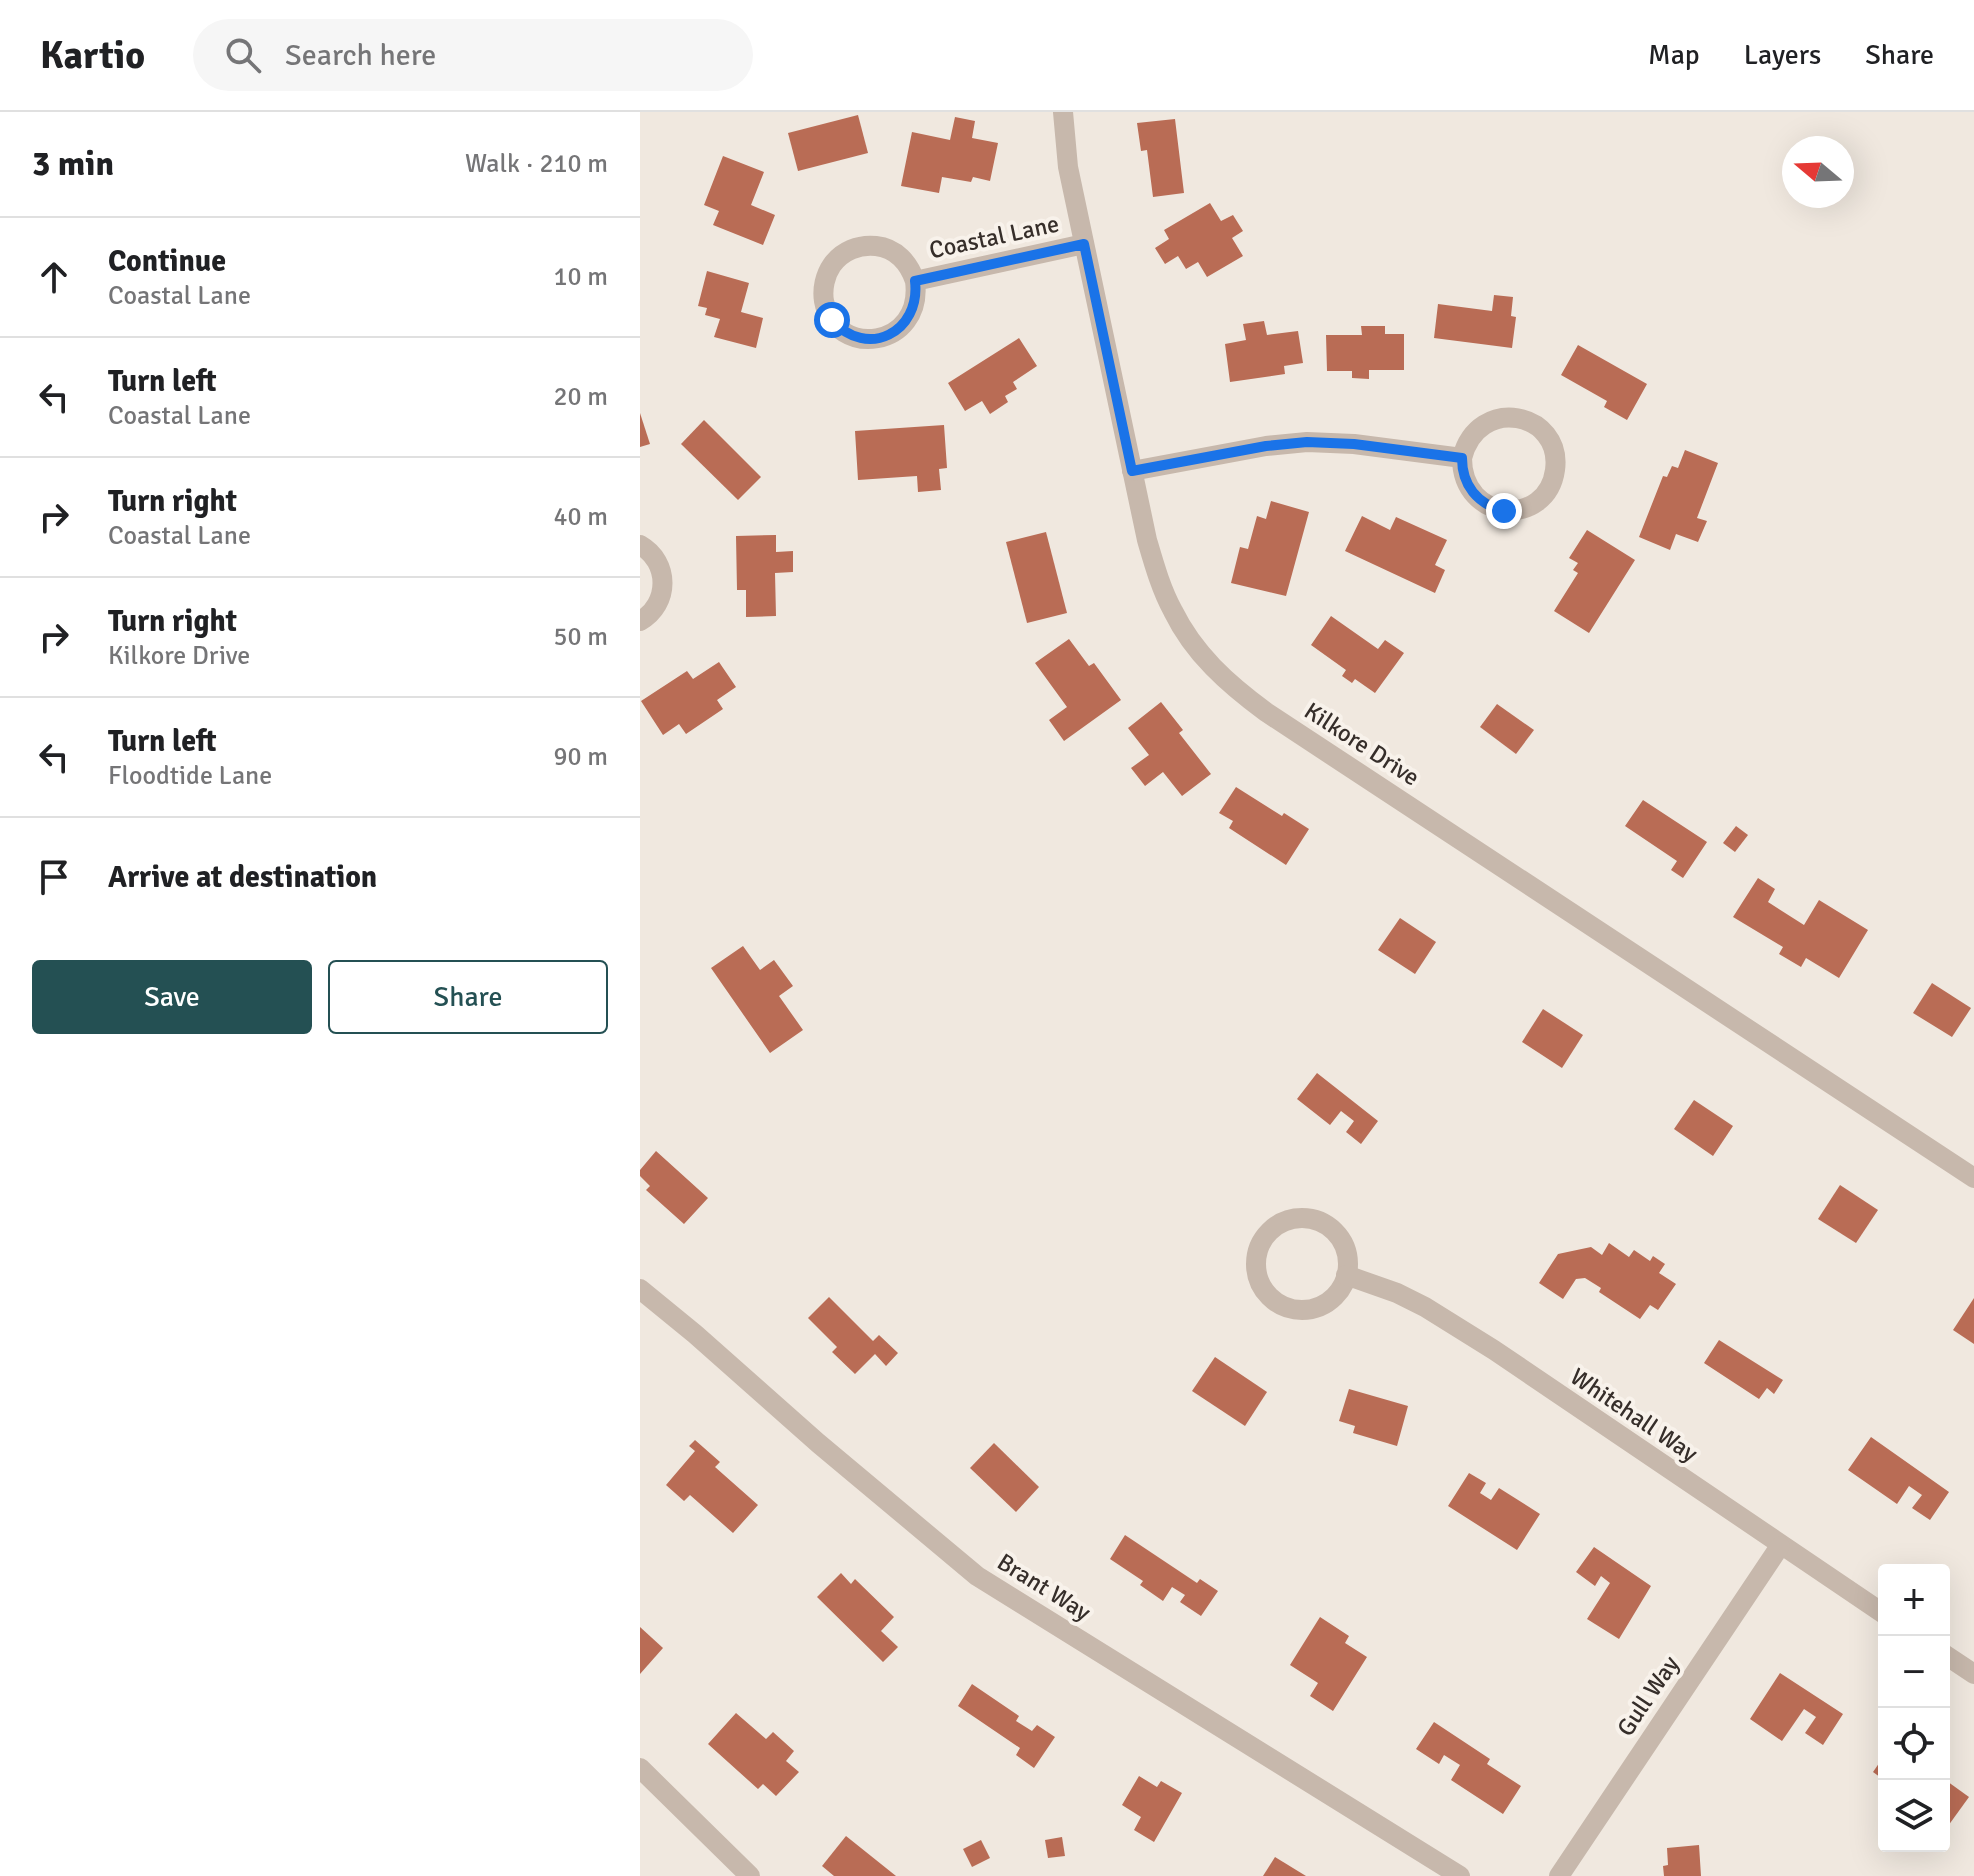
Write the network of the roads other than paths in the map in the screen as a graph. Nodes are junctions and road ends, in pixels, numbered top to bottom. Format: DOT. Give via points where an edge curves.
graph roads {
  1 [pos="1063,112"];
  2 [pos="1084,244"];
  3 [pos="915,281"];
  4 [pos="1462,458"];
  5 [pos="1132,471"];
  6 [pos="640,545"];
  7 [pos="640,621"];
  8 [pos="1974,1178"];
  9 [pos="1346,1275"];
  10 [pos="640,1289"];
  11 [pos="1780,1546"];
  12 [pos="1878,1610"];
  13 [pos="1950,1658"];
  14 [pos="1974,1674"];
  15 [pos="640,1768"];
  16 [pos="750,1876"];
  17 [pos="1460,1876"];
  18 [pos="1559,1876"];
  1 -- 2 [label="street, Kilkore Drive"];
  2 -- 3 [label="street, Coastal Lane"];
  2 -- 5 [label="street, Kilkore Drive"];
  3 -- 3 [label="street, Coastal Lane" via="892,251 855,248 838,258 827,274 824,302 832,320 847,333 865,339 885,337 908,319 916,301"];
  4 -- 4 [label="street" via="1473,493 1504,511 1539,500 1551,485 1556,466 1541,429 1513,417 1484,424 1469,439"];
  4 -- 5 [label="street" via="1307,442"];
  5 -- 8 [label="street, Kilkore Drive" via="1147,540 1172,611 1210,665 1236,689"];
  6 -- 7 [label="street" via="659,564 663,583 659,602"];
  9 -- 9 [label="street" via="1347,1256 1340,1238 1326,1224 1307,1218 1279,1224 1257,1255 1258,1275 1267,1293 1292,1309 1330,1300"];
  9 -- 11 [label="street, Whitehall Way" via="1425,1307 1494,1350"];
  10 -- 17 [label="street, Brant Way" via="977,1576"];
  11 -- 12 [label="street, Whitehall Way"];
  11 -- 18 [label="street, Gull Way"];
  13 -- 14 [label="street"];
  15 -- 16 [label="street"];
}
